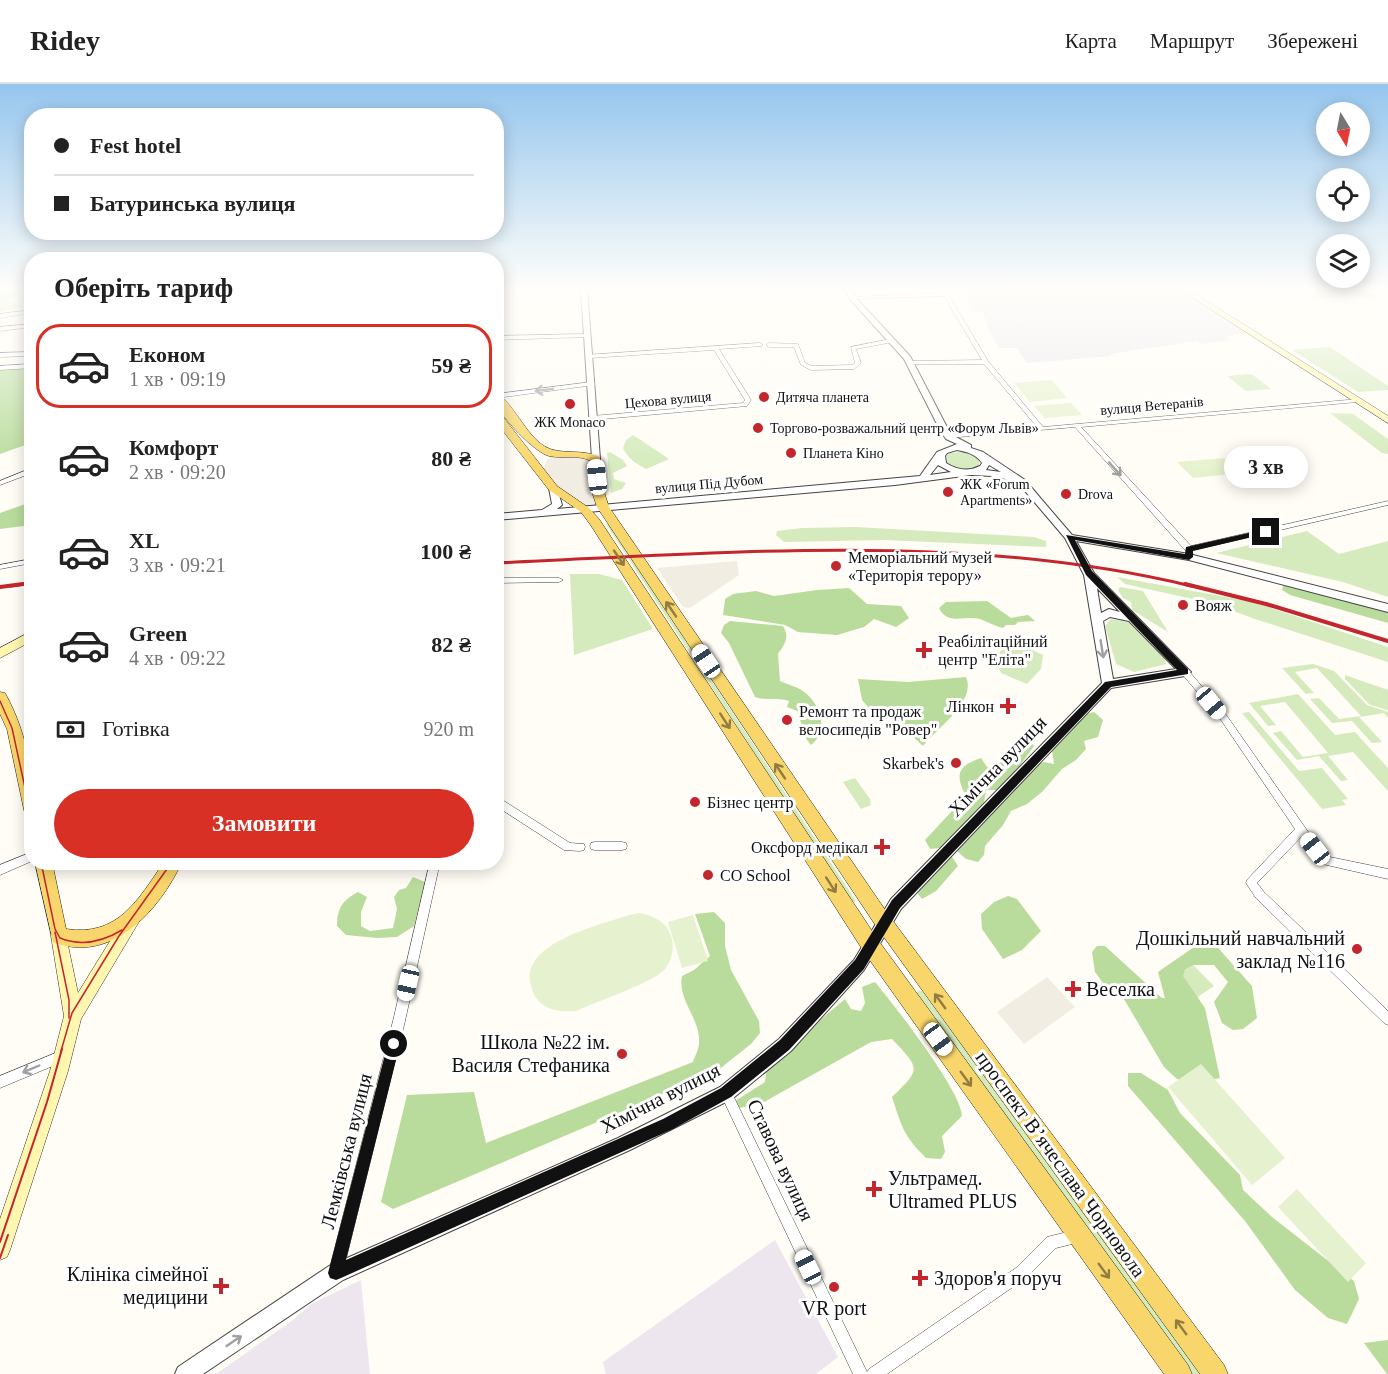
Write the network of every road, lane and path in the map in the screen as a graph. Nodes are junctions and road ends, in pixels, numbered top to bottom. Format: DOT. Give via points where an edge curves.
graph roads {
  1 [pos="588,349"];
  2 [pos="697,349"];
  3 [pos="717,349"];
  4 [pos="798,349"];
  5 [pos="853,349"];
  6 [pos="898,349"];
  7 [pos="978,349"];
  8 [pos="1277,349"];
  9 [pos="24,354"];
  10 [pos="0,355"];
  11 [pos="589,356"];
  12 [pos="986,362"];
  13 [pos="910,363"];
  14 [pos="24,366"];
  15 [pos="0,368"];
  16 [pos="592,384"];
  17 [pos="504,395"];
  18 [pos="1357,400"];
  19 [pos="504,405"];
  20 [pos="592,418"];
  21 [pos="1388,420"];
  22 [pos="504,425"];
  23 [pos="1076,425"];
  24 [pos="1041,428"];
  25 [pos="949,437"];
  26 [pos="942,452"];
  27 [pos="977,452"];
  28 [pos="558,453"];
  29 [pos="596,459"];
  30 [pos="24,473"];
  31 [pos="542,473"];
  32 [pos="968,473"];
  33 [pos="924,477"];
  34 [pos="1022,482"];
  35 [pos="0,483"];
  36 [pos="553,488"];
  37 [pos="1388,503"];
  38 [pos="603,507"];
  39 [pos="585,510"];
  40 [pos="543,513"];
  41 [pos="504,516"];
  42 [pos="1069,537"];
  43 [pos="1189,553"];
  44 [pos="24,562"];
  45 [pos="0,567"];
  46 [pos="1088,573"];
  47 [pos="559,580"];
  48 [pos="504,581"];
  49 [pos="1388,608"];
  50 [pos="1098,619"];
  51 [pos="1135,620"];
  52 [pos="24,640"];
  53 [pos="0,654"];
  54 [pos="1185,672"];
  55 [pos="1108,684"];
  56 [pos="0,697"];
  57 [pos="24,774"];
  58 [pos="504,806"];
  59 [pos="1301,830"];
  60 [pos="595,846"];
  61 [pos="622,846"];
  62 [pos="580,847"];
  63 [pos="24,860"];
  64 [pos="0,870"];
  65 [pos="45,870"];
  66 [pos="168,870"];
  67 [pos="433,870"];
  68 [pos="1388,874"];
  69 [pos="132,920"];
  70 [pos="884,923"];
  71 [pos="59,936"];
  72 [pos="871,946"];
  73 [pos="73,1016"];
  74 [pos="1388,1020"];
  75 [pos="63,1056"];
  76 [pos="0,1083"];
  77 [pos="726,1093"];
  78 [pos="1079,1236"];
  79 [pos="0,1250"];
  80 [pos="336,1273"];
  81 [pos="186,1374"];
  82 [pos="861,1374"];
  83 [pos="874,1374"];
  84 [pos="1179,1374"];
  85 [pos="1215,1374"];
  1 -- 11 [label="street"];
  2 -- 11 [label="street"];
  3 -- 20 [label="street, Цехова вулиця" via="748,400 745,405"];
  4 -- 5 [label="street" via="803,364 811,368 854,367 858,363"];
  6 -- 13 [label="street"];
  7 -- 12 [label="street"];
  8 -- 18 [label="main road"];
  9 -- 10 [label="street"];
  11 -- 16 [label="street"];
  12 -- 13 [label="street"];
  12 -- 24 [label="street"];
  13 -- 25 [label="street"];
  14 -- 15 [label="street"];
  16 -- 17 [label="street, one-way"];
  16 -- 20 [label="street"];
  18 -- 21 [label="main road"];
  18 -- 23 [label="street, вулиця Ветеранів"];
  19 -- 28 [label="main road" via="536,445"];
  20 -- 29 [label="street"];
  22 -- 31 [label="main road, проспект Вʼячеслава Чорновола"];
  23 -- 24 [label="street, вулиця Ветеранів"];
  23 -- 43 [label="street, one-way"];
  24 -- 25 [label="street, вулиця Ветеранів"];
  25 -- 26 [label="street"];
  25 -- 27 [label="street"];
  26 -- 27 [label="street" via="957,447"];
  26 -- 32 [label="street" via="942,464"];
  26 -- 33 [label="street"];
  27 -- 32 [label="street" via="986,463 984,468"];
  27 -- 34 [label="street"];
  28 -- 29 [label="main road" via="583,453"];
  28 -- 31 [label="main road" via="547,460"];
  29 -- 38 [label="main road"];
  30 -- 35 [label="street"];
  31 -- 36 [label="main road, проспект Вʼячеслава Чорновола"];
  32 -- 33 [label="street, вулиця Під Дубом"];
  32 -- 34 [label="street" via="992,473"];
  33 -- 38 [label="street, вулиця Під Дубом"];
  34 -- 42 [label="street"];
  36 -- 39 [label="main road, проспект Вʼячеслава Чорновола"];
  36 -- 40 [label="street" via="557,505"];
  37 -- 43 [label="street"];
  38 -- 39 [label="street, вулиця Під Дубом"];
  70 -- 38 [label="main road, проспект Вʼячеслава Чорновола, one-way"];
  39 -- 40 [label="street, вулиця Під Дубом"];
  39 -- 72 [label="main road, проспект Вʼячеслава Чорновола, one-way" via="632,576"];
  40 -- 41 [label="street, вулиця Під Дубом"];
  42 -- 43 [label="street"];
  42 -- 46 [label="street"];
  43 -- 49 [label="street"];
  44 -- 45 [label="street"];
  46 -- 50 [label="street"];
  46 -- 51 [label="street"];
  47 -- 48 [label="street"];
  50 -- 51 [label="street" via="1115,613"];
  50 -- 55 [label="street, one-way"];
  51 -- 54 [label="street"];
  52 -- 53 [label="main road"];
  54 -- 55 [label="street"];
  54 -- 59 [label="street" via="1224,718"];
  55 -- 70 [label="street, Хімічна вулиця" via="932,865"];
  56 -- 57 [label="main road" via="14,729"];
  58 -- 62 [label="street" via="568,847"];
  59 -- 68 [label="street" via="1323,860"];
  59 -- 74 [label="street" via="1251,883"];
  60 -- 61 [label="street"];
  63 -- 64 [label="street"];
  65 -- 71 [label="main road"];
  66 -- 69 [label="main road"];
  67 -- 80 [label="street, Лемківська вулиця"];
  69 -- 71 [label="main road" via="104,938 87,941"];
  69 -- 73 [label="main road"];
  70 -- 72 [label="street, Хімічна вулиця"];
  85 -- 70 [label="main road, проспект Вʼячеслава Чорновола, one-way"];
  71 -- 73 [label="main road"];
  72 -- 77 [label="street, Хімічна вулиця" via="859,965 785,1045"];
  72 -- 78 [label="main road, проспект Вʼячеслава Чорновола, one-way"];
  73 -- 75 [label="main road"];
  75 -- 76 [label="street, one-way"];
  75 -- 79 [label="main road"];
  77 -- 80 [label="street, Хімічна вулиця" via="668,1124"];
  77 -- 82 [label="street, Ставова вулиця"];
  78 -- 83 [label="street" via="1052,1242 1021,1273"];
  78 -- 84 [label="main road, проспект Вʼячеслава Чорновола, one-way"];
  81 -- 80 [label="street, Хімічна вулиця, one-way"];
}
